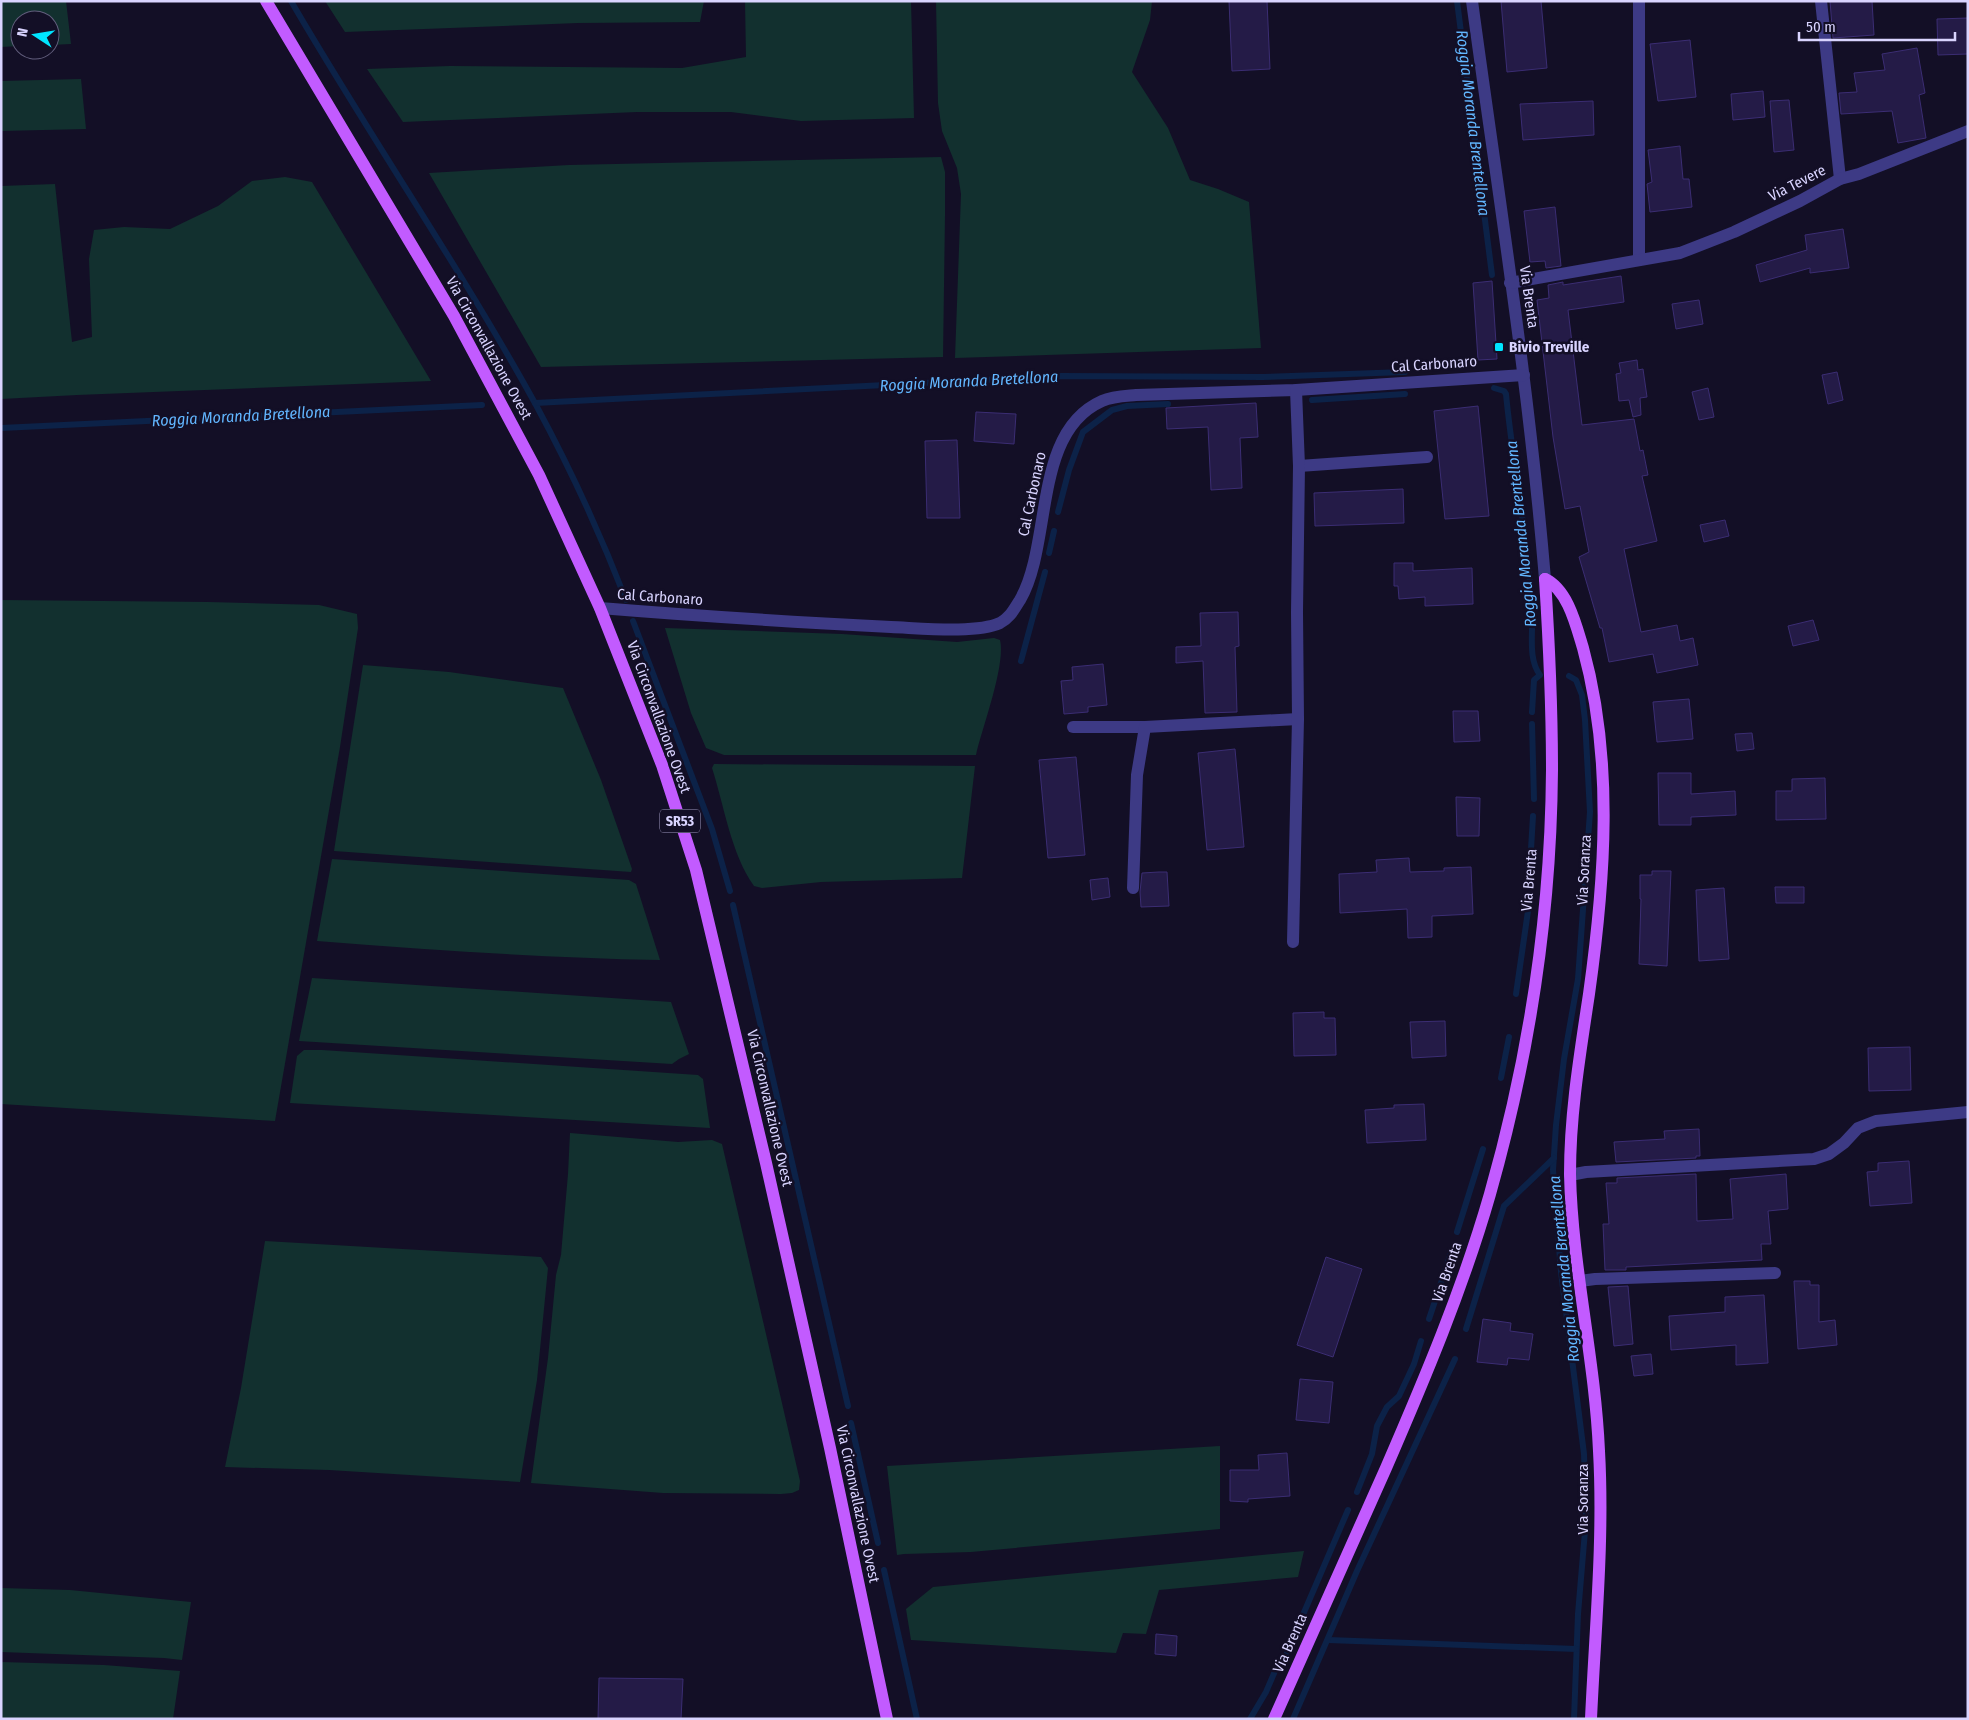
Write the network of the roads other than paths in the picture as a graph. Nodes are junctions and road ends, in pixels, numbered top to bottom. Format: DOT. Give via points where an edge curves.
graph roads {
  1 [pos="266,1"];
  2 [pos="1472,1"];
  3 [pos="1639,1"];
  4 [pos="1821,1"];
  5 [pos="1968,131"];
  6 [pos="1840,179"];
  7 [pos="1639,260"];
  8 [pos="1510,283"];
  9 [pos="1524,375"];
  10 [pos="1296,390"];
  11 [pos="1427,457"];
  12 [pos="1299,466"];
  13 [pos="1545,579"];
  14 [pos="600,608"];
  15 [pos="1298,720"];
  16 [pos="1074,727"];
  17 [pos="1145,727"];
  18 [pos="1133,888"];
  19 [pos="1294,942"];
  20 [pos="1968,1112"];
  21 [pos="1570,1175"];
  22 [pos="1775,1273"];
  23 [pos="1580,1281"];
  24 [pos="886,1719"];
  25 [pos="1274,1719"];
  26 [pos="1591,1719"];
  1 -- 14 [label="main road, Via Circonvallazione Ovest / SR53" via="454,316 539,475"];
  2 -- 8 [label="street, Via Brenta"];
  3 -- 7 [label="street"];
  4 -- 6 [label="street"];
  5 -- 6 [label="street, Via Tevere"];
  6 -- 7 [label="street, Via Tevere" via="1725,235 1680,253"];
  7 -- 8 [label="street, Via Tevere"];
  8 -- 9 [label="street, Via Brenta"];
  9 -- 10 [label="street, Cal Carbonaro"];
  9 -- 13 [label="street, Via Brenta"];
  10 -- 12 [label="street"];
  10 -- 14 [label="street, Cal Carbonaro" via="1115,397 1103,400 1078,417 1058,450 1026,590 1011,615 998,624 950,630"];
  11 -- 12 [label="street"];
  12 -- 15 [label="street"];
  13 -- 21 [label="main road, Via Soranza" via="1557,587 1571,613 1588,666 1604,781 1600,895 1572,1113"];
  13 -- 25 [label="main road, Via Brenta" via="1552,772 1547,869 1529,1019 1508,1122 1490,1194 1436,1352"];
  14 -- 24 [label="main road, Via Circonvallazione Ovest / SR53" via="662,765 696,870 832,1457"];
  15 -- 17 [label="street"];
  15 -- 19 [label="street"];
  16 -- 17 [label="street"];
  17 -- 18 [label="street" via="1137,775"];
  20 -- 21 [label="street" via="1876,1121 1858,1128 1829,1154 1814,1159"];
  21 -- 23 [label="main road, Via Soranza"];
  22 -- 23 [label="street"];
  23 -- 26 [label="main road, Via Soranza" via="1594,1374 1600,1453 1600,1534"];
}
